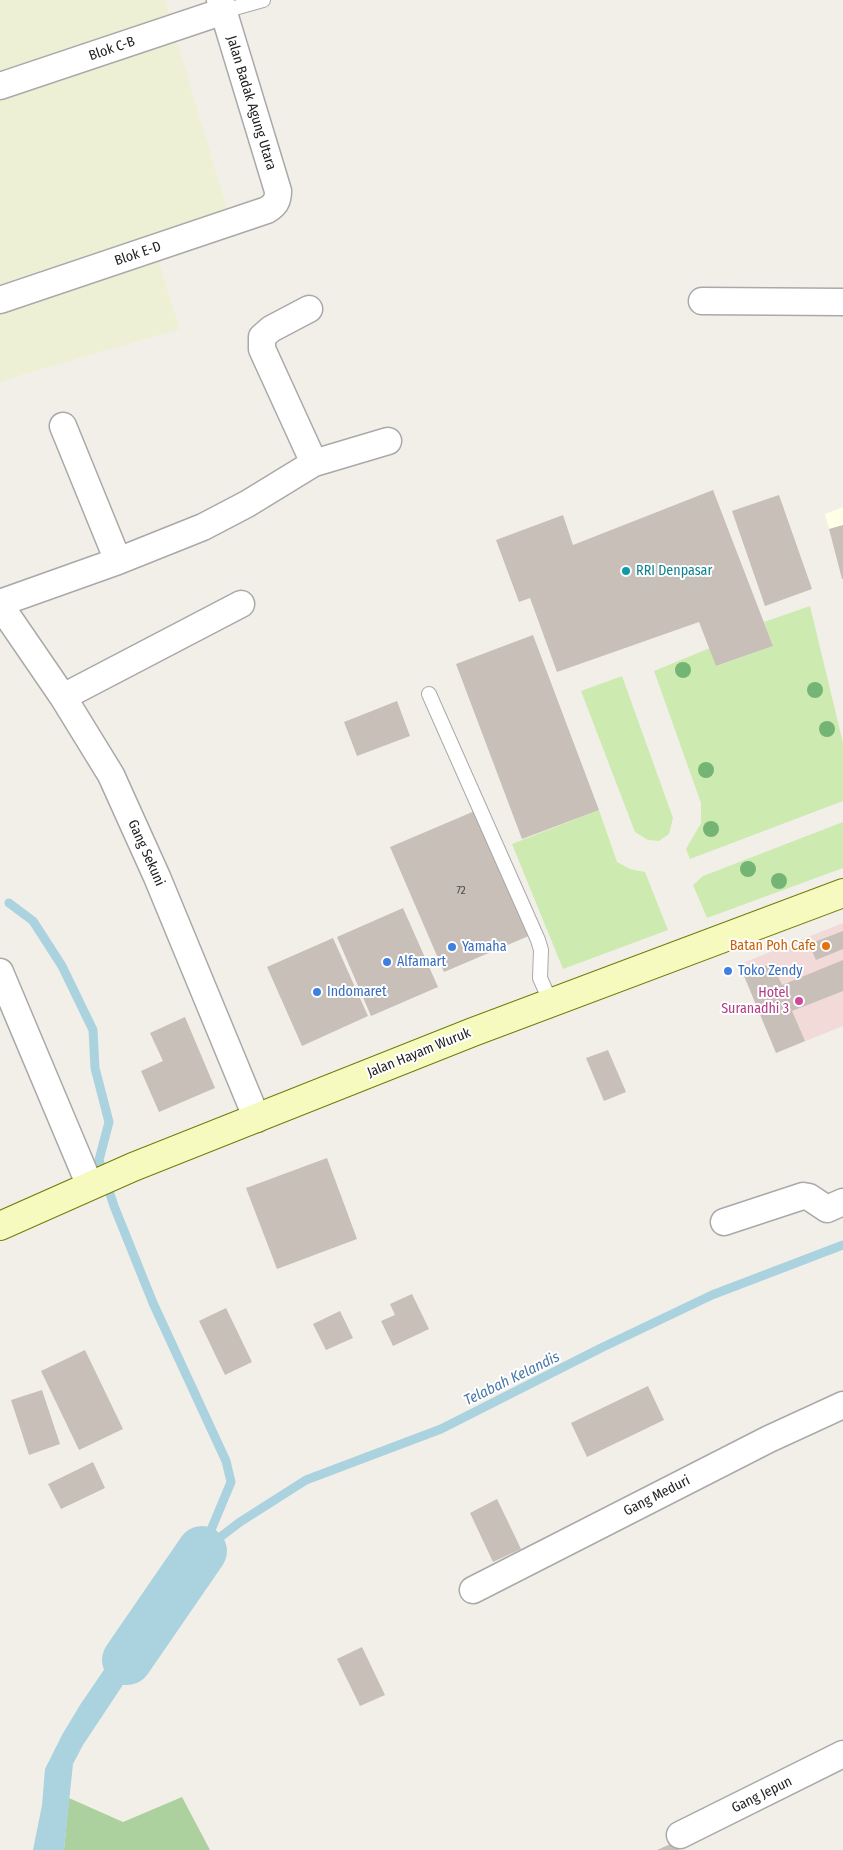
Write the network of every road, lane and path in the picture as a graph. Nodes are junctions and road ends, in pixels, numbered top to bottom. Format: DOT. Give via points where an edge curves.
graph roads {
  1 [pos="263,0"];
  2 [pos="222,6"];
  3 [pos="0,86"];
  4 [pos="274,205"];
  5 [pos="0,300"];
  6 [pos="702,301"];
  7 [pos="843,302"];
  8 [pos="310,309"];
  9 [pos="63,426"];
  10 [pos="388,441"];
  11 [pos="314,464"];
  12 [pos="118,561"];
  13 [pos="0,604"];
  14 [pos="241,604"];
  15 [pos="429,694"];
  16 [pos="63,697"];
  17 [pos="843,894"];
  18 [pos="0,972"];
  19 [pos="551,1003"];
  20 [pos="257,1118"];
  21 [pos="94,1183"];
  22 [pos="843,1202"];
  23 [pos="724,1222"];
  24 [pos="0,1226"];
  25 [pos="843,1405"];
  26 [pos="473,1590"];
  27 [pos="843,1754"];
  28 [pos="680,1835"];
  1 -- 2 [label="lane"];
  2 -- 3 [label="street, Blok C-B"];
  2 -- 4 [label="street, Jalan Badak Agung Utara" via="278,191"];
  4 -- 5 [label="street, Blok E-D"];
  6 -- 7 [label="street"];
  8 -- 11 [label="street" via="262,336 262,349"];
  9 -- 12 [label="street"];
  10 -- 11 [label="street"];
  11 -- 12 [label="street" via="203,528"];
  12 -- 13 [label="street"];
  13 -- 16 [label="street, Gang Sekuni"];
  14 -- 16 [label="street"];
  15 -- 19 [label="lane" via="538,940 540,978"];
  16 -- 20 [label="street, Gang Sekuni" via="112,775"];
  17 -- 19 [label="main road, Jalan Hayam Wuruk"];
  18 -- 21 [label="street"];
  19 -- 20 [label="main road, Jalan Hayam Wuruk"];
  20 -- 21 [label="main road, Jalan Hayam Wuruk"];
  21 -- 24 [label="main road, Jalan Hayam Wuruk"];
  22 -- 23 [label="street" via="827,1209 804,1196"];
  25 -- 26 [label="street, Gang Meduri" via="769,1439"];
  27 -- 28 [label="street, Gang Jepun"];
}
